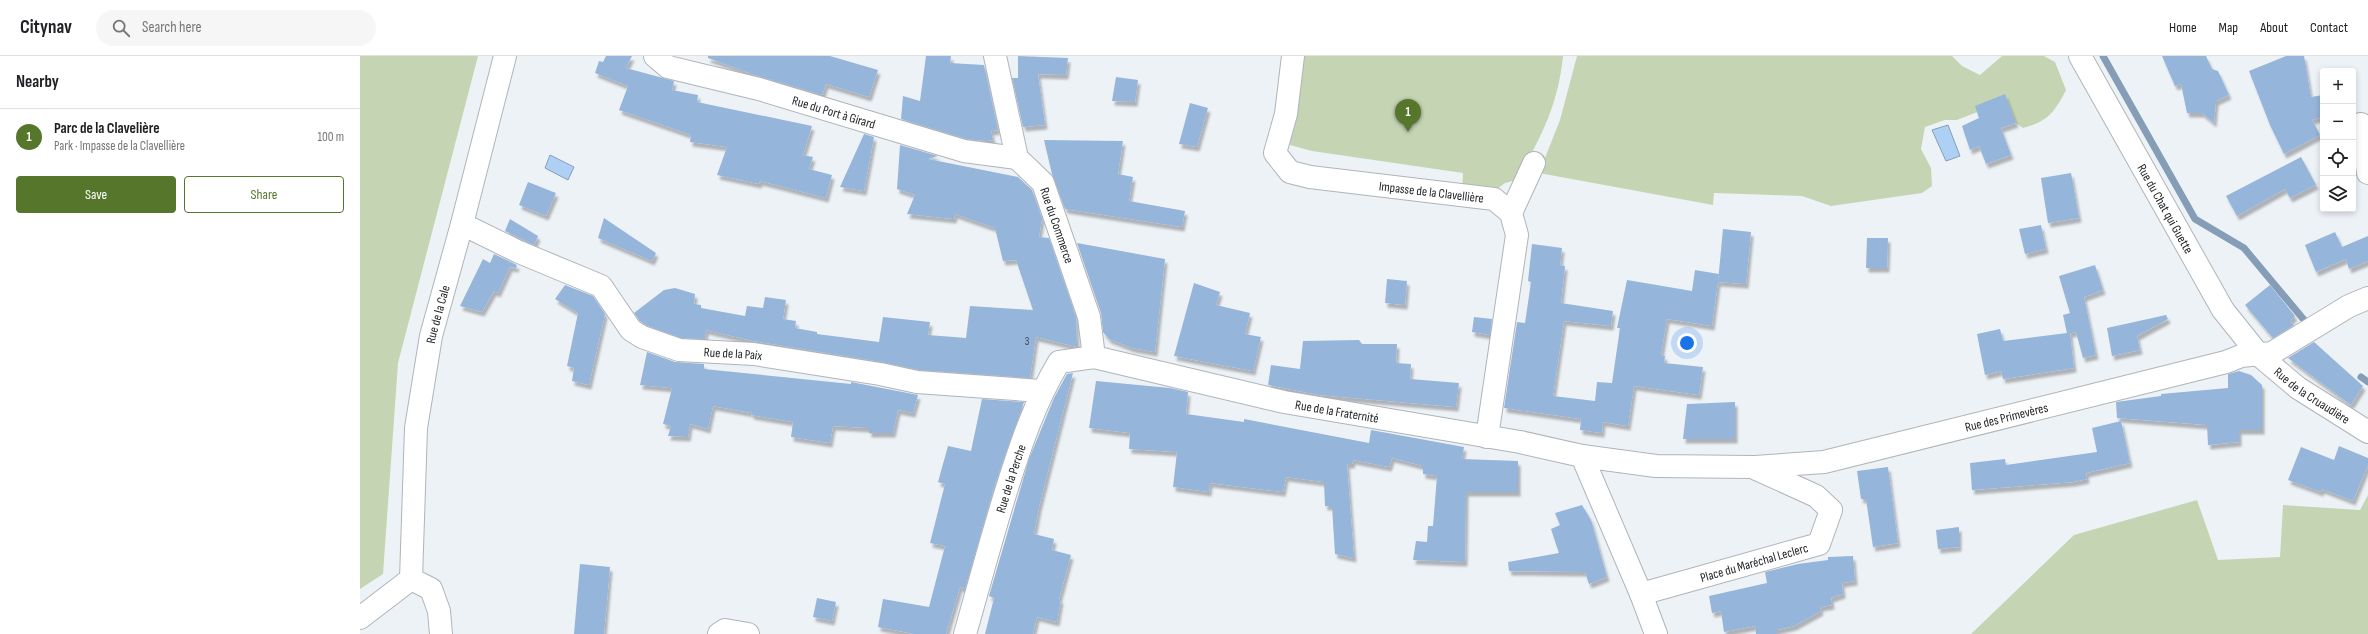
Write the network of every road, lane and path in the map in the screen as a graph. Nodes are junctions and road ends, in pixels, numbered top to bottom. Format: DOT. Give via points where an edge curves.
graph roads {
  1 [pos="505,56"];
  2 [pos="655,56"];
  3 [pos="995,56"];
  4 [pos="1292,56"];
  5 [pos="2080,56"];
  6 [pos="2361,124"];
  7 [pos="1016,158"];
  8 [pos="1534,163"];
  9 [pos="2368,173"];
  10 [pos="1511,213"];
  11 [pos="462,224"];
  12 [pos="2368,298"];
  13 [pos="2259,355"];
  14 [pos="1094,357"];
  15 [pos="1041,391"];
  16 [pos="2368,432"];
  17 [pos="1487,437"];
  18 [pos="1582,456"];
  19 [pos="1752,467"];
  20 [pos="412,579"];
  21 [pos="1641,594"];
  22 [pos="360,618"];
  23 [pos="441,634"];
  24 [pos="719,634"];
  25 [pos="748,634"];
  26 [pos="965,634"];
  27 [pos="1656,634"];
  1 -- 11 [label="street, Rue de la Cale"];
  2 -- 7 [label="street, Rue du Port à Girard" via="668,68 759,89 964,151"];
  3 -- 7 [label="street"];
  4 -- 10 [label="street, Impasse de la Clavellière" via="1286,114 1276,153 1290,172 1310,177 1494,199"];
  5 -- 13 [label="street, Rue du Chat qui Guette" via="2204,281 2223,310"];
  6 -- 9 [label="street"];
  7 -- 14 [label="street, Rue du Commerce" via="1043,183 1089,317"];
  8 -- 10 [label="street"];
  10 -- 17 [label="street" via="1517,235"];
  11 -- 15 [label="street, Rue de la Paix" via="519,252 601,286 631,330 642,337 679,350 754,354 917,382"];
  11 -- 20 [label="street, Rue de la Cale" via="431,336 416,428"];
  12 -- 13 [label="street, Rue des Primevères" via="2349,306 2272,353"];
  13 -- 16 [label="street, Rue de la Cruaudière" via="2298,388"];
  13 -- 19 [label="street, Rue des Primevères" via="2242,356 2219,364 1824,462"];
  14 -- 15 [label="street, Rue de la Perche" via="1059,362"];
  14 -- 17 [label="street, Rue de la Fraternité" via="1284,402"];
  15 -- 26 [label="street, Rue de la Perche" via="1027,425 993,532"];
  17 -- 18 [label="street, Rue de la Fraternité"];
  18 -- 19 [label="street, Place du Maréchal Leclerc" via="1656,466"];
  18 -- 21 [label="street"];
  19 -- 21 [label="street, Place du Maréchal Leclerc" via="1816,496 1831,510 1819,544"];
  20 -- 22 [label="street"];
  20 -- 23 [label="street" via="431,589 439,611"];
  21 -- 27 [label="street"];
  24 -- 25 [label="street" via="725,630"];
}
